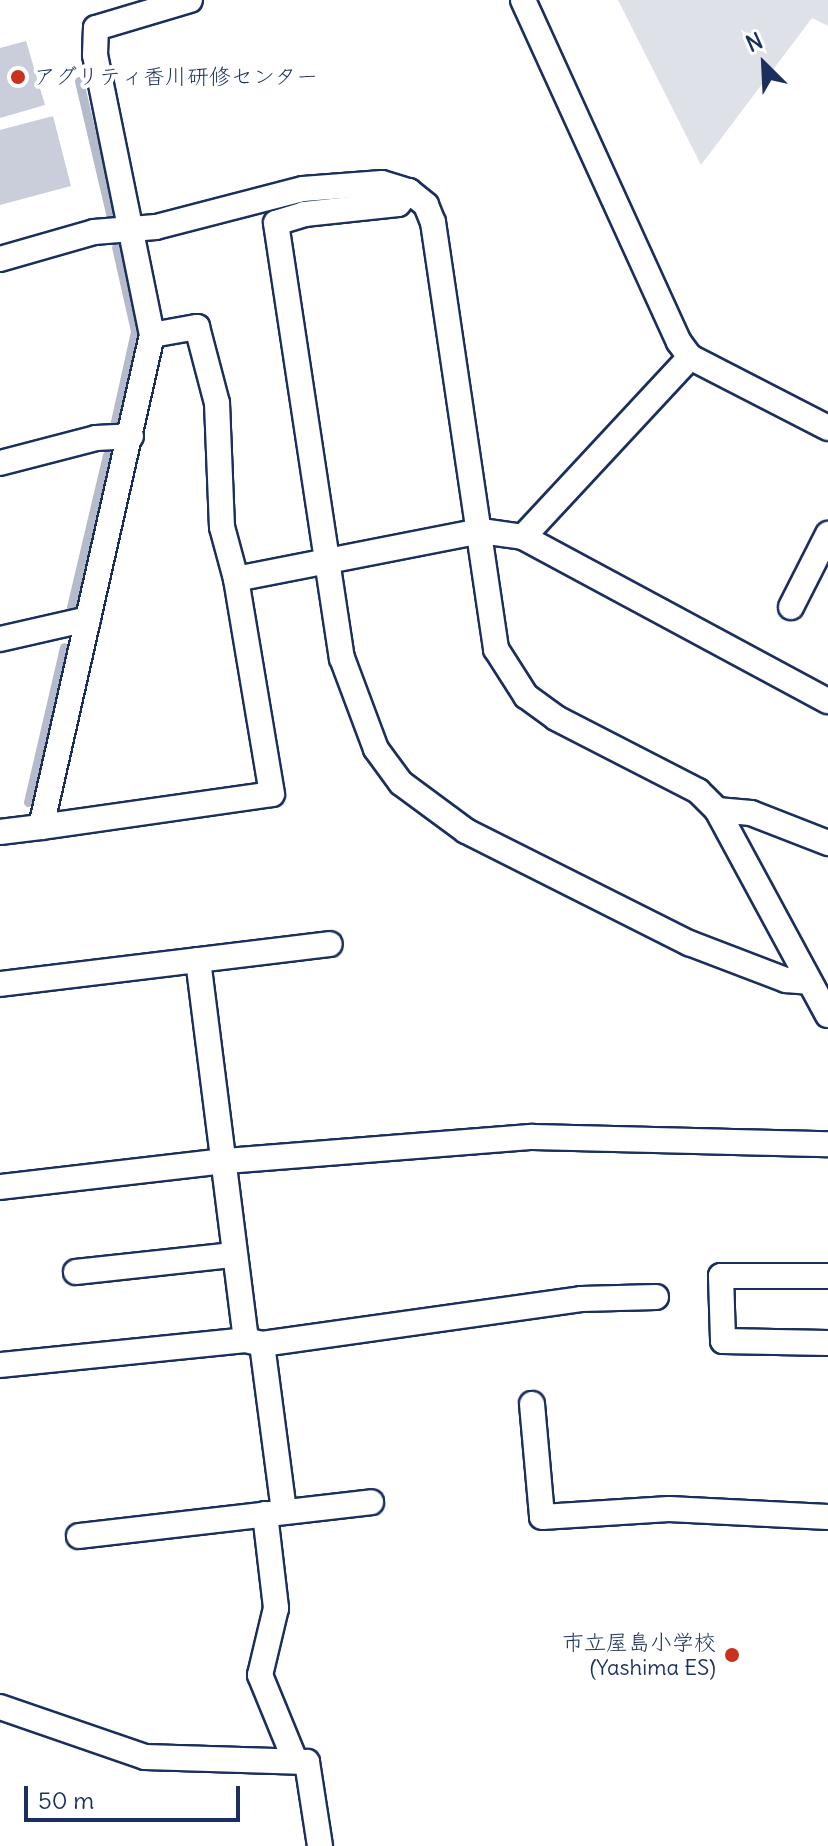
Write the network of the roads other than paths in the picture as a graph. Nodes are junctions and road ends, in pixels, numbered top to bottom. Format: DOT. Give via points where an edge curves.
graph roads {
  1 [pos="190,0"];
  2 [pos="523,0"];
  3 [pos="409,191"];
  4 [pos="133,232"];
  5 [pos="0,259"];
  6 [pos="152,335"];
  7 [pos="690,357"];
  8 [pos="828,428"];
  9 [pos="131,436"];
  10 [pos="0,463"];
  11 [pos="481,531"];
  12 [pos="828,534"];
  13 [pos="523,537"];
  14 [pos="327,561"];
  15 [pos="236,579"];
  16 [pos="791,607"];
  17 [pos="88,619"];
  18 [pos="0,639"];
  19 [pos="828,701"];
  20 [pos="717,810"];
  21 [pos="41,827"];
  22 [pos="0,832"];
  23 [pos="828,843"];
  24 [pos="330,944"];
  25 [pos="198,960"];
  26 [pos="808,982"];
  27 [pos="0,984"];
  28 [pos="826,1008"];
  29 [pos="828,1144"];
  30 [pos="226,1161"];
  31 [pos="0,1187"];
  32 [pos="233,1255"];
  33 [pos="76,1272"];
  34 [pos="828,1276"];
  35 [pos="656,1297"];
  36 [pos="254,1342"];
  37 [pos="828,1343"];
  38 [pos="0,1365"];
  39 [pos="532,1404"];
  40 [pos="371,1502"];
  41 [pos="275,1513"];
  42 [pos="828,1517"];
  43 [pos="79,1536"];
  44 [pos="0,1707"];
  45 [pos="294,1758"];
  46 [pos="320,1846"];
  1 -- 4 [label="street" via="96,28 95,55"];
  2 -- 7 [label="street"];
  3 -- 4 [label="street" via="382,183 303,189"];
  3 -- 11 [label="street" via="426,205 433,222"];
  3 -- 14 [label="street" via="398,204 305,214 276,223"];
  4 -- 5 [label="street" via="94,232"];
  4 -- 6 [label="street"];
  6 -- 9 [label="street"];
  6 -- 15 [label="street" via="197,327 217,403 222,527"];
  7 -- 8 [label="street"];
  7 -- 13 [label="street"];
  9 -- 10 [label="street" via="96,438"];
  9 -- 17 [label="street"];
  11 -- 13 [label="street"];
  11 -- 14 [label="street"];
  11 -- 20 [label="street" via="488,620 496,649 526,696 556,718 698,791"];
  12 -- 16 [label="street"];
  13 -- 19 [label="street"];
  14 -- 15 [label="street"];
  14 -- 26 [label="street" via="354,699 376,749 401,783 466,831 579,891 689,943 786,980"];
  15 -- 21 [label="street" via="272,794"];
  17 -- 18 [label="street"];
  17 -- 21 [label="street"];
  20 -- 23 [label="street" via="751,813"];
  20 -- 26 [label="street"];
  21 -- 22 [label="street"];
  24 -- 25 [label="street"];
  25 -- 27 [label="street"];
  25 -- 30 [label="street"];
  26 -- 28 [label="street"];
  29 -- 30 [label="street" via="533,1137"];
  30 -- 31 [label="street"];
  30 -- 32 [label="street"];
  32 -- 33 [label="street"];
  32 -- 36 [label="street"];
  34 -- 37 [label="street" via="721,1276 723,1341"];
  35 -- 36 [label="street" via="581,1299"];
  36 -- 38 [label="street"];
  36 -- 41 [label="street"];
  39 -- 42 [label="street" via="542,1517 669,1509"];
  40 -- 41 [label="street"];
  41 -- 43 [label="street"];
  41 -- 45 [label="street" via="276,1608 260,1675"];
  44 -- 45 [label="street" via="145,1757"];
  45 -- 46 [label="street" via="307,1762"];
}
